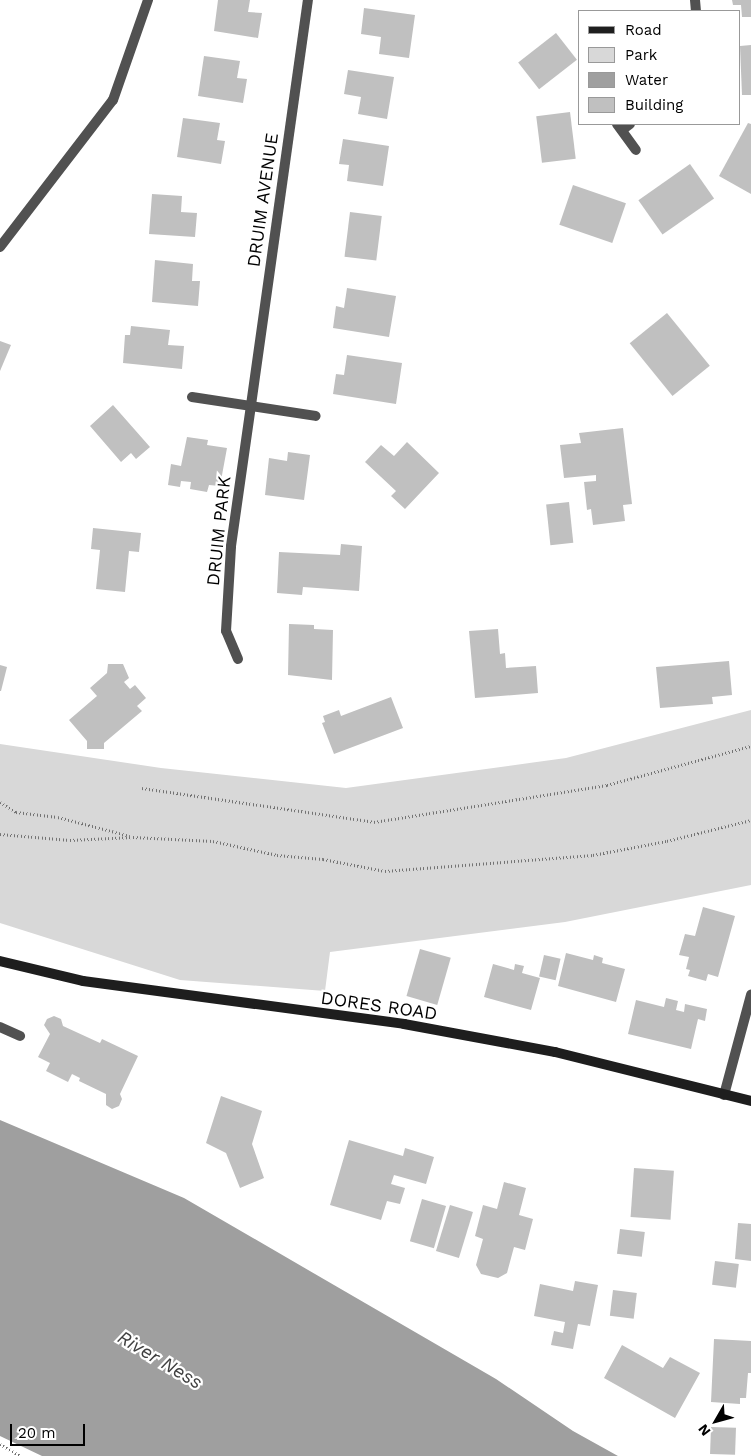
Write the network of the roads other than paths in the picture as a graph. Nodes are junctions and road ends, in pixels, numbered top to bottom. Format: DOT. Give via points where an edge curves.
graph roads {
  1 [pos="148,0"];
  2 [pos="308,0"];
  3 [pos="623,126"];
  4 [pos="636,150"];
  5 [pos="0,247"];
  6 [pos="192,397"];
  7 [pos="251,405"];
  8 [pos="316,416"];
  9 [pos="238,659"];
  10 [pos="0,961"];
  11 [pos="751,995"];
  12 [pos="0,1027"];
  13 [pos="20,1036"];
  14 [pos="724,1095"];
  15 [pos="751,1101"];
  1 -- 5 [label="street" via="113,100"];
  2 -- 7 [label="street, DRUIM AVENUE"];
  3 -- 4 [label="street"];
  6 -- 7 [label="street"];
  7 -- 8 [label="street"];
  7 -- 9 [label="street, DRUIM PARK" via="232,546 226,631"];
  10 -- 14 [label="main road, DORES ROAD" via="102,984 404,1024 545,1050"];
  11 -- 14 [label="street"];
  12 -- 13 [label="street"];
  14 -- 15 [label="main road, DORES ROAD"];
}
